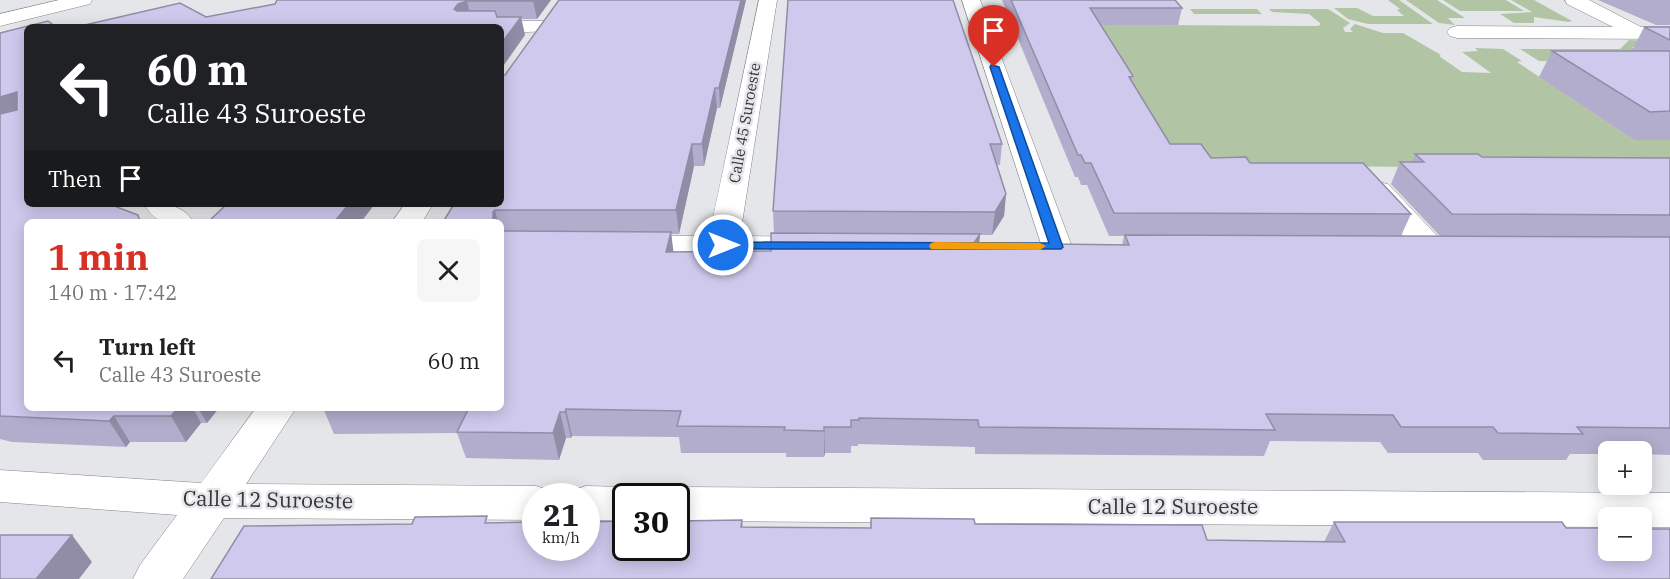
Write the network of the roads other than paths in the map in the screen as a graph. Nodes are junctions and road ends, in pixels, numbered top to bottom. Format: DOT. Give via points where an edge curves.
graph roads {
  1 [pos="48,0"];
  2 [pos="83,0"];
  3 [pos="768,0"];
  4 [pos="971,0"];
  5 [pos="1574,0"];
  6 [pos="557,9"];
  7 [pos="0,11"];
  8 [pos="0,20"];
  9 [pos="504,27"];
  10 [pos="544,27"];
  11 [pos="1457,32"];
  12 [pos="1640,33"];
  13 [pos="1670,33"];
  14 [pos="528,49"];
  15 [pos="1360,171"];
  16 [pos="160,207"];
  17 [pos="175,219"];
  18 [pos="594,245"];
  19 [pos="723,245"];
  20 [pos="842,246"];
  21 [pos="1056,247"];
  22 [pos="1395,248"];
  23 [pos="275,411"];
  24 [pos="0,486"];
  25 [pos="212,501"];
  26 [pos="522,503"];
  27 [pos="690,504"];
  28 [pos="1670,510"];
  29 [pos="157,579"];
  1 -- 7 [label="street"];
  2 -- 8 [label="street"];
  3 -- 19 [label="street, Calle 45 Suroeste"];
  4 -- 21 [label="street"];
  5 -- 12 [label="street"];
  6 -- 10 [label="street"];
  9 -- 10 [label="street"];
  10 -- 14 [label="street"];
  11 -- 12 [label="street"];
  12 -- 13 [label="street"];
  15 -- 22 [label="street" via="1443,248"];
  16 -- 17 [label="street"];
  18 -- 19 [label="street"];
  19 -- 20 [label="street"];
  23 -- 25 [label="street"];
  24 -- 25 [label="street, Calle 12 Suroeste"];
  25 -- 26 [label="street, Calle 12 Suroeste"];
  25 -- 29 [label="street"];
  27 -- 28 [label="street, Calle 12 Suroeste"];
}
